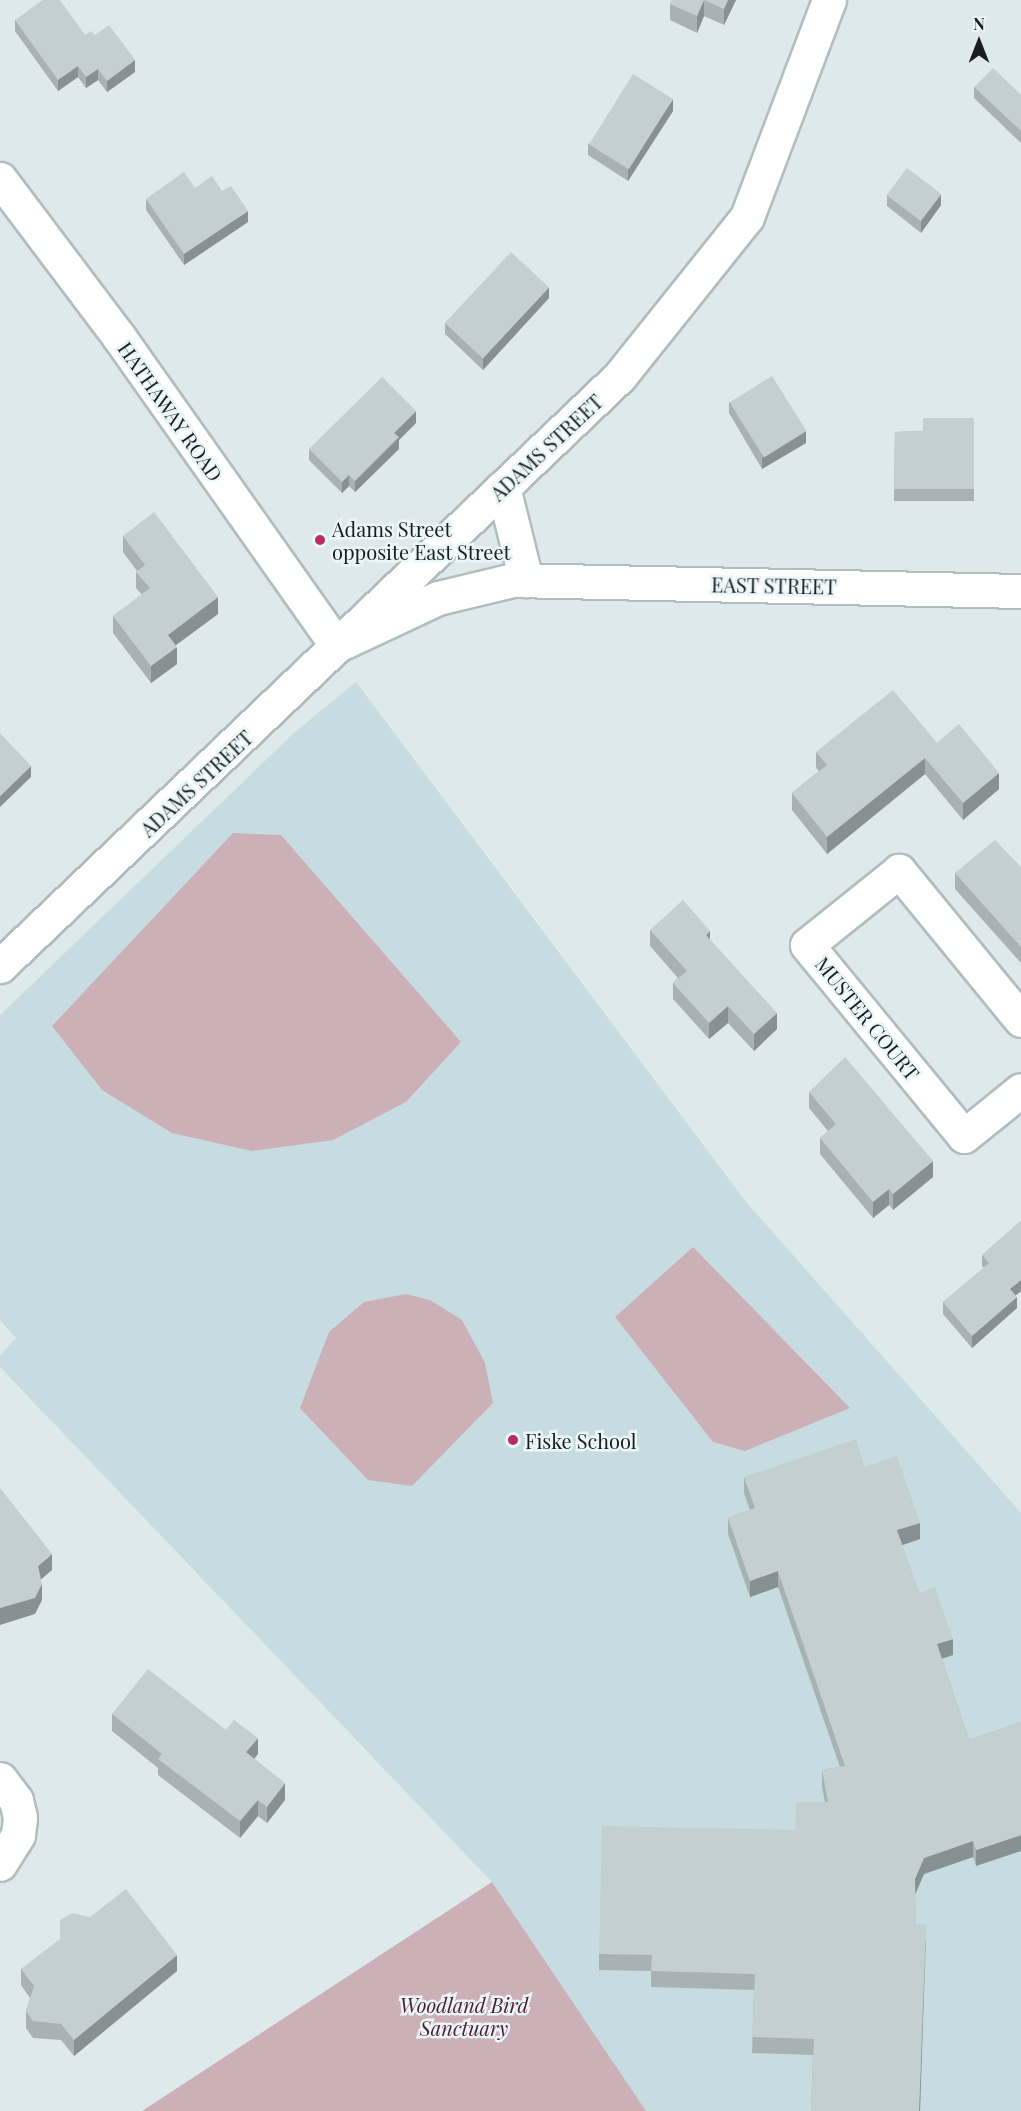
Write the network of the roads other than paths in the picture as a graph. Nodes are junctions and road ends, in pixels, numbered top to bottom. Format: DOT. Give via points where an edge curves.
graph roads {
  1 [pos="829,0"];
  2 [pos="0,179"];
  3 [pos="503,487"];
  4 [pos="526,580"];
  5 [pos="1021,591"];
  6 [pos="337,646"];
  7 [pos="0,966"];
  8 [pos="1021,1020"];
  9 [pos="1021,1089"];
  10 [pos="0,1779"];
  11 [pos="0,1864"];
  1 -- 3 [label="street, ADAMS STREET" via="747,216 614,382"];
  2 -- 6 [label="street, HATHAWAY ROAD" via="119,337"];
  3 -- 4 [label="street"];
  3 -- 6 [label="street, ADAMS STREET"];
  4 -- 5 [label="street, EAST STREET"];
  4 -- 6 [label="street, EAST STREET" via="438,598"];
  6 -- 7 [label="street, ADAMS STREET"];
  8 -- 9 [label="street, MUSTER COURT" via="899,871 807,945 963,1136"];
  10 -- 11 [label="street" via="16,1800 20,1818 18,1835"];
}
